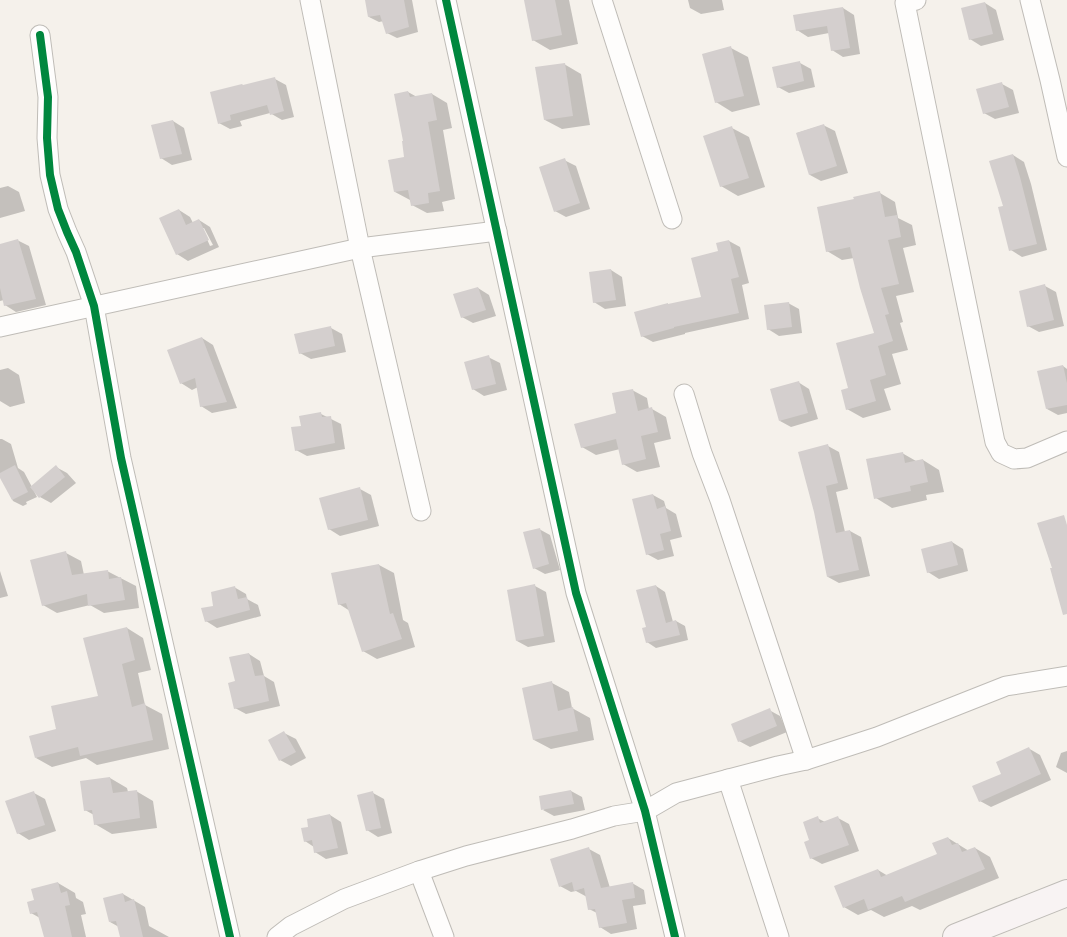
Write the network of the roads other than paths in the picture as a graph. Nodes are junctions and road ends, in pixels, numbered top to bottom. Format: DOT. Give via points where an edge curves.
graph roads {
  1 [pos="310,0"];
  2 [pos="446,0"];
  3 [pos="602,0"];
  4 [pos="1030,0"];
  5 [pos="909,1"];
  6 [pos="40,35"];
  7 [pos="1067,157"];
  8 [pos="672,219"];
  9 [pos="497,231"];
  10 [pos="360,248"];
  11 [pos="94,306"];
  12 [pos="0,327"];
  13 [pos="684,394"];
  14 [pos="1067,442"];
  15 [pos="420,510"];
  16 [pos="1067,676"];
  17 [pos="806,760"];
  18 [pos="728,779"];
  19 [pos="645,811"];
  20 [pos="419,871"];
  21 [pos="1067,893"];
  22 [pos="230,937"];
  23 [pos="277,937"];
  24 [pos="444,937"];
  25 [pos="675,937"];
  26 [pos="778,937"];
  27 [pos="956,937"];
  1 -- 10 [label="street"];
  2 -- 9 [label="street"];
  3 -- 8 [label="street"];
  4 -- 7 [label="street"];
  5 -- 14 [label="street" via="995,442 1001,453 1014,460"];
  6 -- 11 [label="street" via="48,97 50,175 58,209"];
  9 -- 10 [label="street"];
  9 -- 19 [label="street" via="576,593"];
  10 -- 11 [label="street"];
  10 -- 15 [label="street"];
  11 -- 12 [label="street"];
  11 -- 22 [label="street" via="121,458"];
  13 -- 17 [label="street"];
  16 -- 17 [label="street" via="1006,686"];
  17 -- 18 [label="street"];
  18 -- 19 [label="street" via="676,793"];
  18 -- 26 [label="street"];
  19 -- 20 [label="street" via="614,816"];
  19 -- 25 [label="street"];
  20 -- 23 [label="street" via="344,899 291,926"];
  20 -- 24 [label="street"];
  21 -- 27 [label="street"];
}
